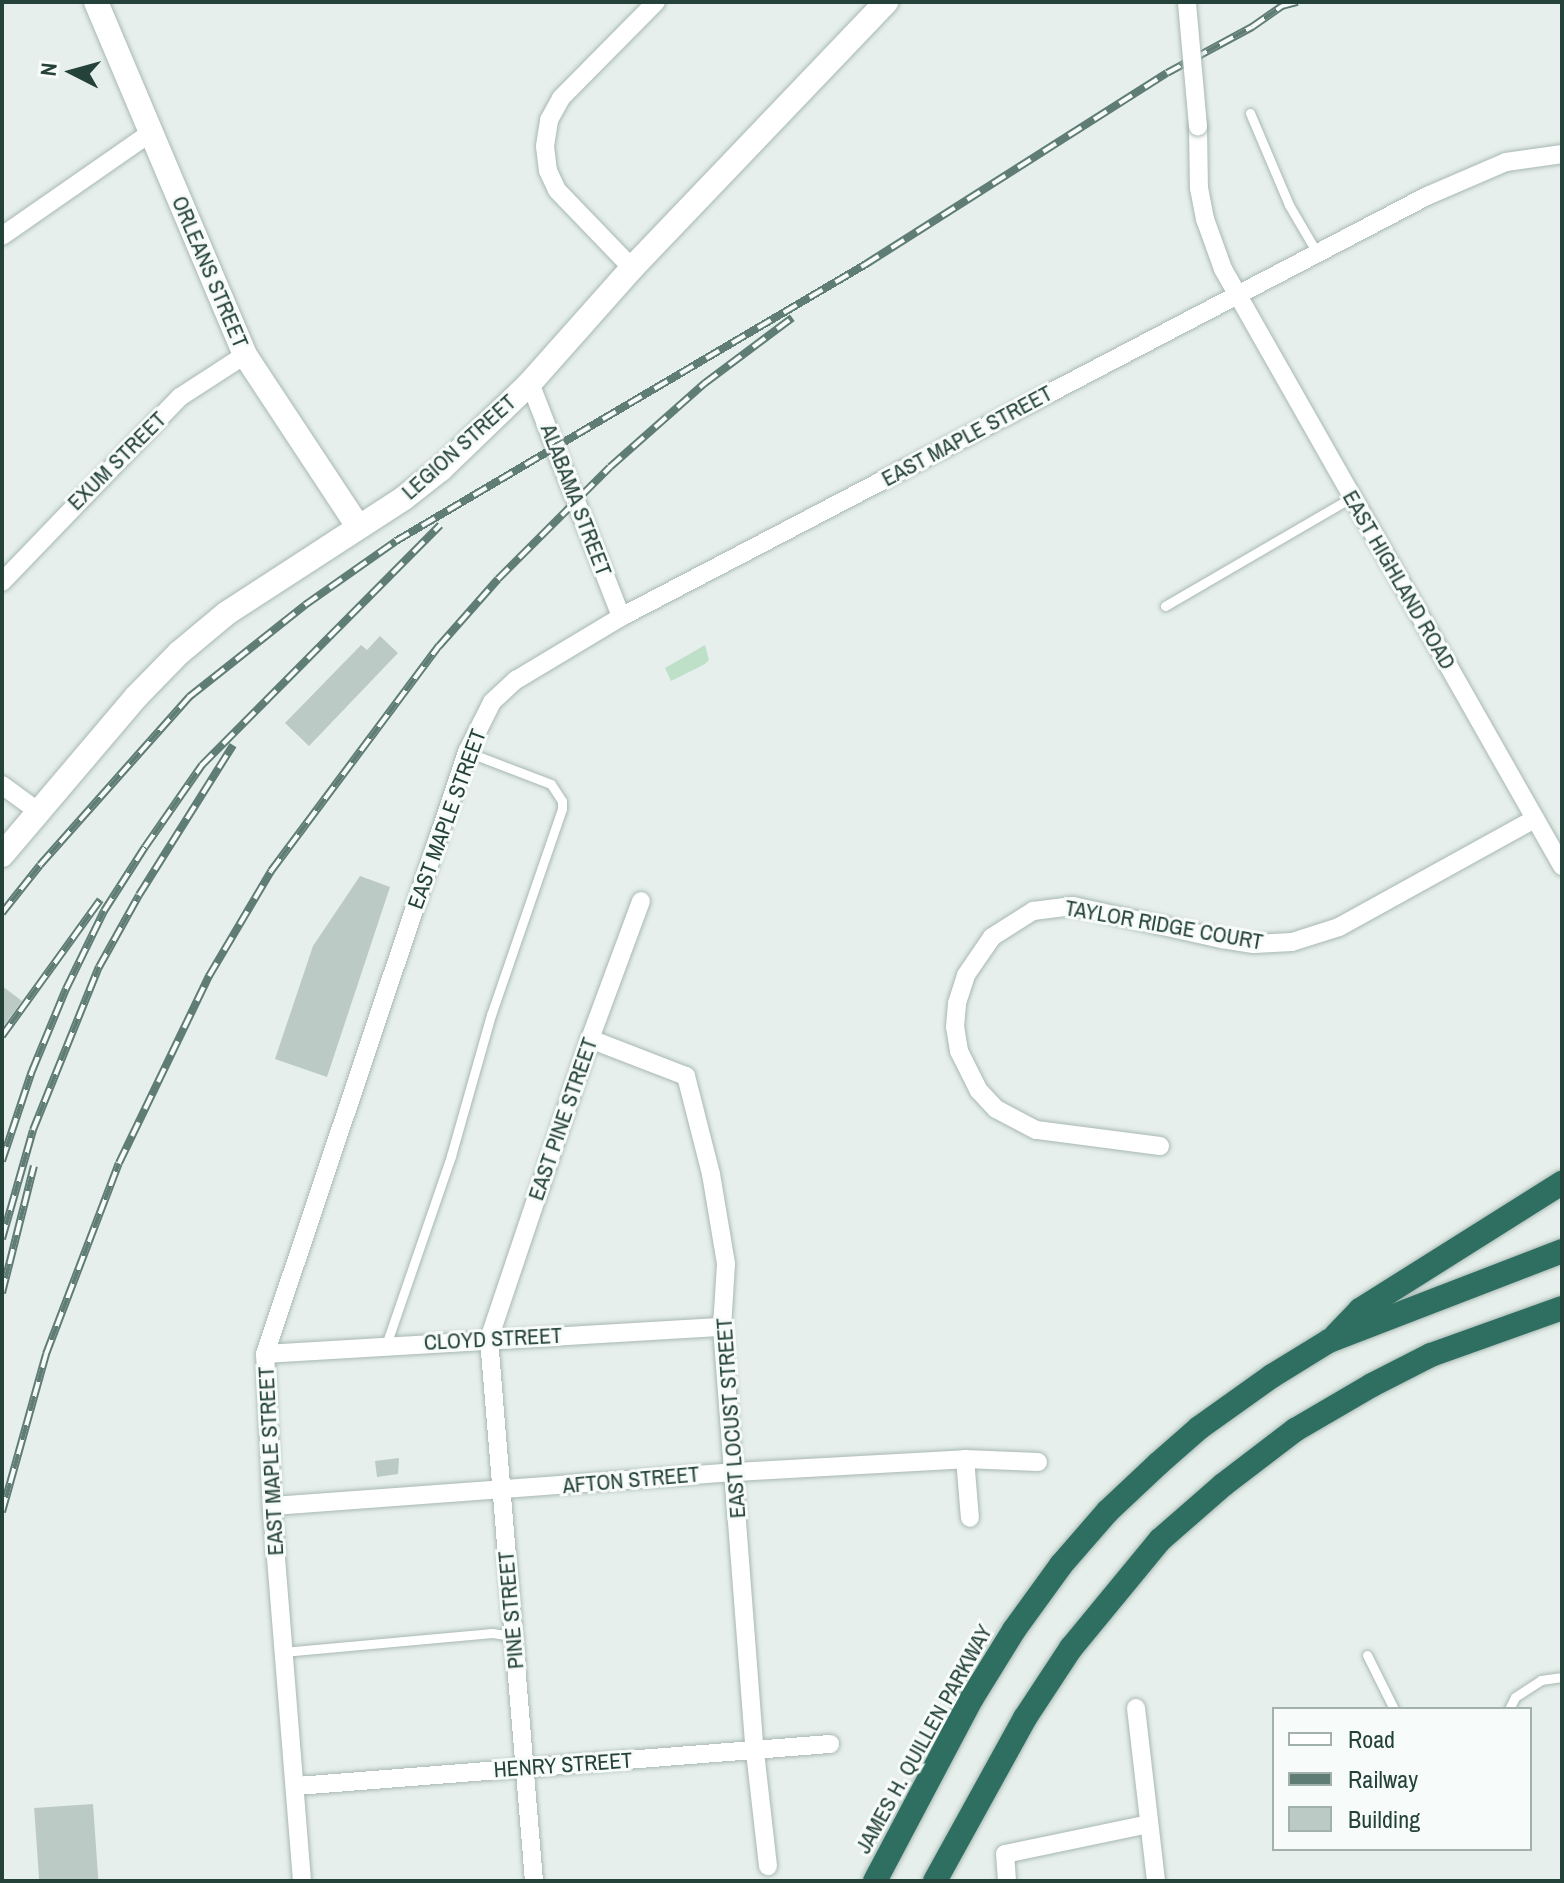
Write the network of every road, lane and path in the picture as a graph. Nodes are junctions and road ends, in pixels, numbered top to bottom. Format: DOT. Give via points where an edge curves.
graph roads {
  1 [pos="96,2"];
  2 [pos="656,2"];
  3 [pos="886,2"];
  4 [pos="1187,2"];
  5 [pos="1250,113"];
  6 [pos="150,133"];
  7 [pos="1562,154"];
  8 [pos="2,236"];
  9 [pos="1317,253"];
  10 [pos="632,268"];
  11 [pos="1236,294"];
  12 [pos="245,355"];
  13 [pos="530,383"];
  14 [pos="1352,497"];
  15 [pos="357,525"];
  16 [pos="8,561"];
  17 [pos="2,582"];
  18 [pos="1165,606"];
  19 [pos="621,617"];
  20 [pos="467,752"];
  21 [pos="2,785"];
  22 [pos="36,810"];
  23 [pos="1535,819"];
  24 [pos="2,855"];
  25 [pos="1562,866"];
  26 [pos="641,901"];
  27 [pos="590,1039"];
  28 [pos="1160,1146"];
  29 [pos="1562,1183"];
  30 [pos="1562,1251"];
  31 [pos="1562,1308"];
  32 [pos="722,1327"];
  33 [pos="489,1339"];
  34 [pos="1329,1341"];
  35 [pos="386,1345"];
  36 [pos="265,1354"];
  37 [pos="965,1459"];
  38 [pos="1038,1462"];
  39 [pos="735,1472"];
  40 [pos="500,1491"];
  41 [pos="272,1506"];
  42 [pos="970,1518"];
  43 [pos="513,1636"];
  44 [pos="283,1652"];
  45 [pos="1367,1655"];
  46 [pos="1562,1677"];
  47 [pos="1393,1707"];
  48 [pos="1510,1707"];
  49 [pos="1136,1708"];
  50 [pos="830,1744"];
  51 [pos="755,1752"];
  52 [pos="524,1767"];
  53 [pos="297,1786"];
  54 [pos="1149,1824"];
  55 [pos="768,1866"];
  56 [pos="302,1881"];
  57 [pos="534,1881"];
  58 [pos="875,1881"];
  59 [pos="935,1881"];
  60 [pos="1007,1881"];
  61 [pos="1156,1881"];
  1 -- 6 [label="main road, ORLEANS STREET"];
  2 -- 10 [label="street" via="561,98 549,120 545,146 557,190"];
  3 -- 10 [label="main road, LEGION STREET"];
  4 -- 11 [label="street, EAST HIGHLAND ROAD, bridge" via="1199,188 1214,248"];
  5 -- 9 [label="lane" via="1289,205"];
  6 -- 8 [label="street"];
  6 -- 12 [label="main road, ORLEANS STREET"];
  7 -- 9 [label="street, EAST MAPLE STREET" via="1506,162"];
  9 -- 11 [label="street, EAST MAPLE STREET"];
  10 -- 13 [label="main road, LEGION STREET"];
  11 -- 14 [label="street, EAST HIGHLAND ROAD"];
  11 -- 19 [label="street, EAST MAPLE STREET"];
  12 -- 15 [label="main road, ORLEANS STREET"];
  12 -- 16 [label="street, EXUM STREET" via="180,397"];
  13 -- 15 [label="main road, LEGION STREET" via="441,469"];
  13 -- 19 [label="street, ALABAMA STREET"];
  14 -- 18 [label="lane"];
  14 -- 23 [label="street, EAST HIGHLAND ROAD"];
  15 -- 22 [label="main road, LEGION STREET" via="227,613 179,653"];
  16 -- 17 [label="street, EXUM STREET"];
  19 -- 20 [label="street, EAST MAPLE STREET" via="516,680 492,702"];
  20 -- 35 [label="lane" via="551,784 562,809"];
  20 -- 36 [label="street, EAST MAPLE STREET"];
  21 -- 22 [label="street"];
  22 -- 24 [label="main road, LEGION STREET"];
  23 -- 25 [label="street, EAST HIGHLAND ROAD"];
  23 -- 28 [label="street, TAYLOR RIDGE COURT" via="1339,927 1292,942 1222,939 1073,906 1033,911 992,937 966,975 957,1003 959,1051 979,1091 996,1109 1036,1130"];
  26 -- 27 [label="street, EAST PINE STREET"];
  27 -- 32 [label="street, EAST LOCUST STREET" via="686,1076 711,1174 726,1264"];
  27 -- 33 [label="street, EAST PINE STREET"];
  29 -- 34 [label="highway" via="1360,1310"];
  30 -- 34 [label="highway, JAMES H. QUILLEN PARKWAY"];
  31 -- 59 [label="highway" via="1431,1355 1372,1385 1295,1430 1160,1540 1112,1595 1040,1695"];
  32 -- 33 [label="street, CLOYD STREET"];
  32 -- 39 [label="street, EAST LOCUST STREET"];
  33 -- 35 [label="street, CLOYD STREET"];
  33 -- 40 [label="street, PINE STREET"];
  34 -- 58 [label="highway, JAMES H. QUILLEN PARKWAY" via="1199,1428 1108,1511 1061,1565 972,1698"];
  35 -- 36 [label="street, CLOYD STREET"];
  36 -- 41 [label="street, EAST MAPLE STREET"];
  37 -- 38 [label="street, AFTON STREET"];
  37 -- 39 [label="street, AFTON STREET"];
  37 -- 42 [label="street"];
  39 -- 40 [label="street, AFTON STREET"];
  39 -- 51 [label="street, EAST LOCUST STREET"];
  40 -- 41 [label="street, AFTON STREET"];
  40 -- 43 [label="street, PINE STREET"];
  41 -- 44 [label="street, EAST MAPLE STREET"];
  43 -- 44 [label="lane" via="492,1633"];
  43 -- 52 [label="street, PINE STREET"];
  44 -- 53 [label="street, EAST MAPLE STREET"];
  45 -- 47 [label="lane"];
  46 -- 48 [label="lane" via="1541,1680 1515,1697"];
  49 -- 54 [label="street"];
  50 -- 51 [label="street, HENRY STREET"];
  51 -- 52 [label="street, HENRY STREET"];
  51 -- 55 [label="street, EAST LOCUST STREET"];
  52 -- 53 [label="street, HENRY STREET"];
  52 -- 57 [label="street, PINE STREET"];
  53 -- 56 [label="street, EAST MAPLE STREET"];
  54 -- 60 [label="street" via="1005,1854"];
  54 -- 61 [label="street"];
}
